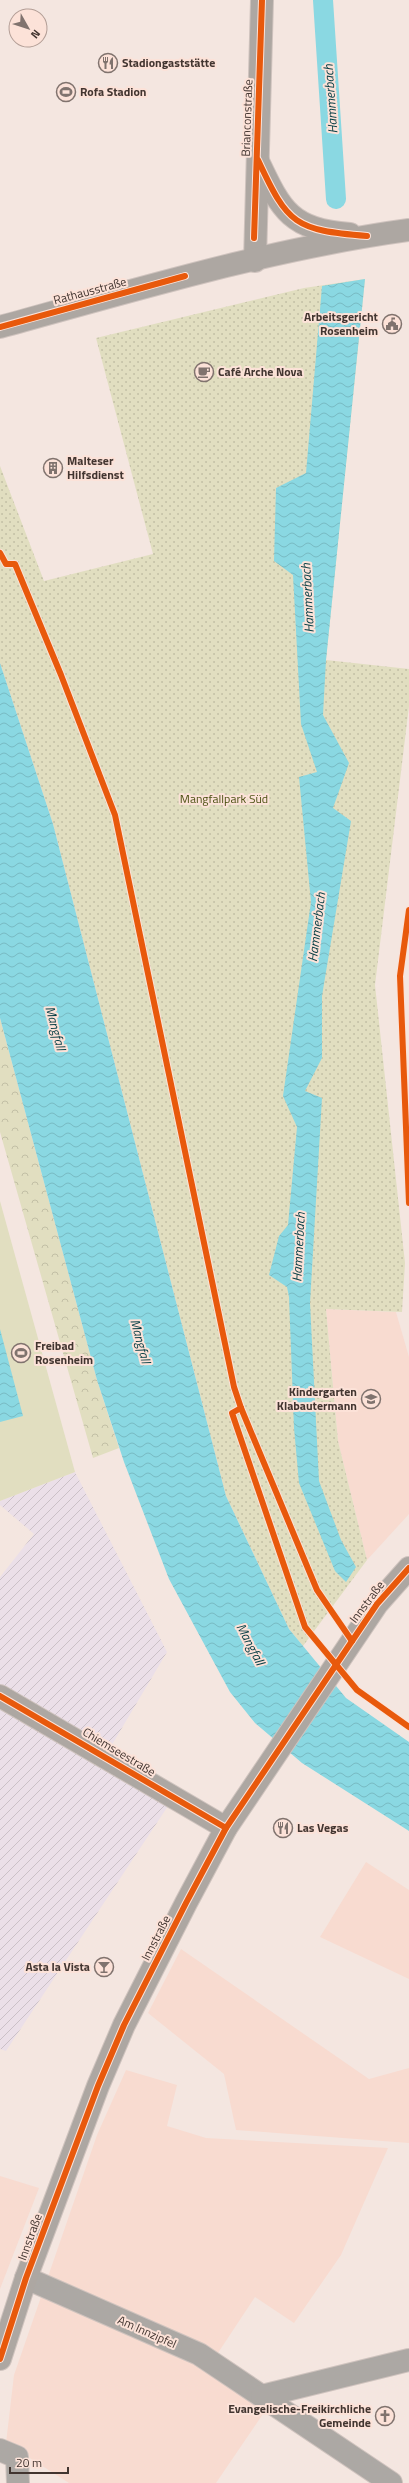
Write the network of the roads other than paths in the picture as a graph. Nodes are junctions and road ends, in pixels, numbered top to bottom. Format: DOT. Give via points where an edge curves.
graph roads {
  1 [pos="262,0"];
  2 [pos="257,158"];
  3 [pos="409,230"];
  4 [pos="366,236"];
  5 [pos="256,261"];
  6 [pos="0,327"];
  7 [pos="409,1568"];
  8 [pos="0,1696"];
  9 [pos="226,1828"];
  10 [pos="26,2278"];
  11 [pos="0,2359"];
  12 [pos="409,2360"];
  13 [pos="262,2396"];
  14 [pos="0,2450"];
  15 [pos="18,2483"];
  16 [pos="390,2483"];
  1 -- 2 [label="main road, Brianconstraße"];
  2 -- 4 [label="main road" via="278,202 292,218 327,232"];
  2 -- 5 [label="main road, Brianconstraße"];
  3 -- 4 [label="main road, Rathausstraße"];
  4 -- 5 [label="main road, Rathausstraße"];
  5 -- 6 [label="main road, Rathausstraße" via="185,276"];
  7 -- 9 [label="main road, Innstraße" via="377,1604"];
  8 -- 9 [label="main road, Chiemseestraße"];
  9 -- 10 [label="main road, Innstraße" via="124,2025 98,2086"];
  10 -- 11 [label="main road, Innstraße"];
  10 -- 13 [label="street, Am Innzipfel" via="199,2354"];
  12 -- 13 [label="street"];
  13 -- 16 [label="street, Am Innzipfel"];
  14 -- 15 [label="street" via="17,2457"];
}
